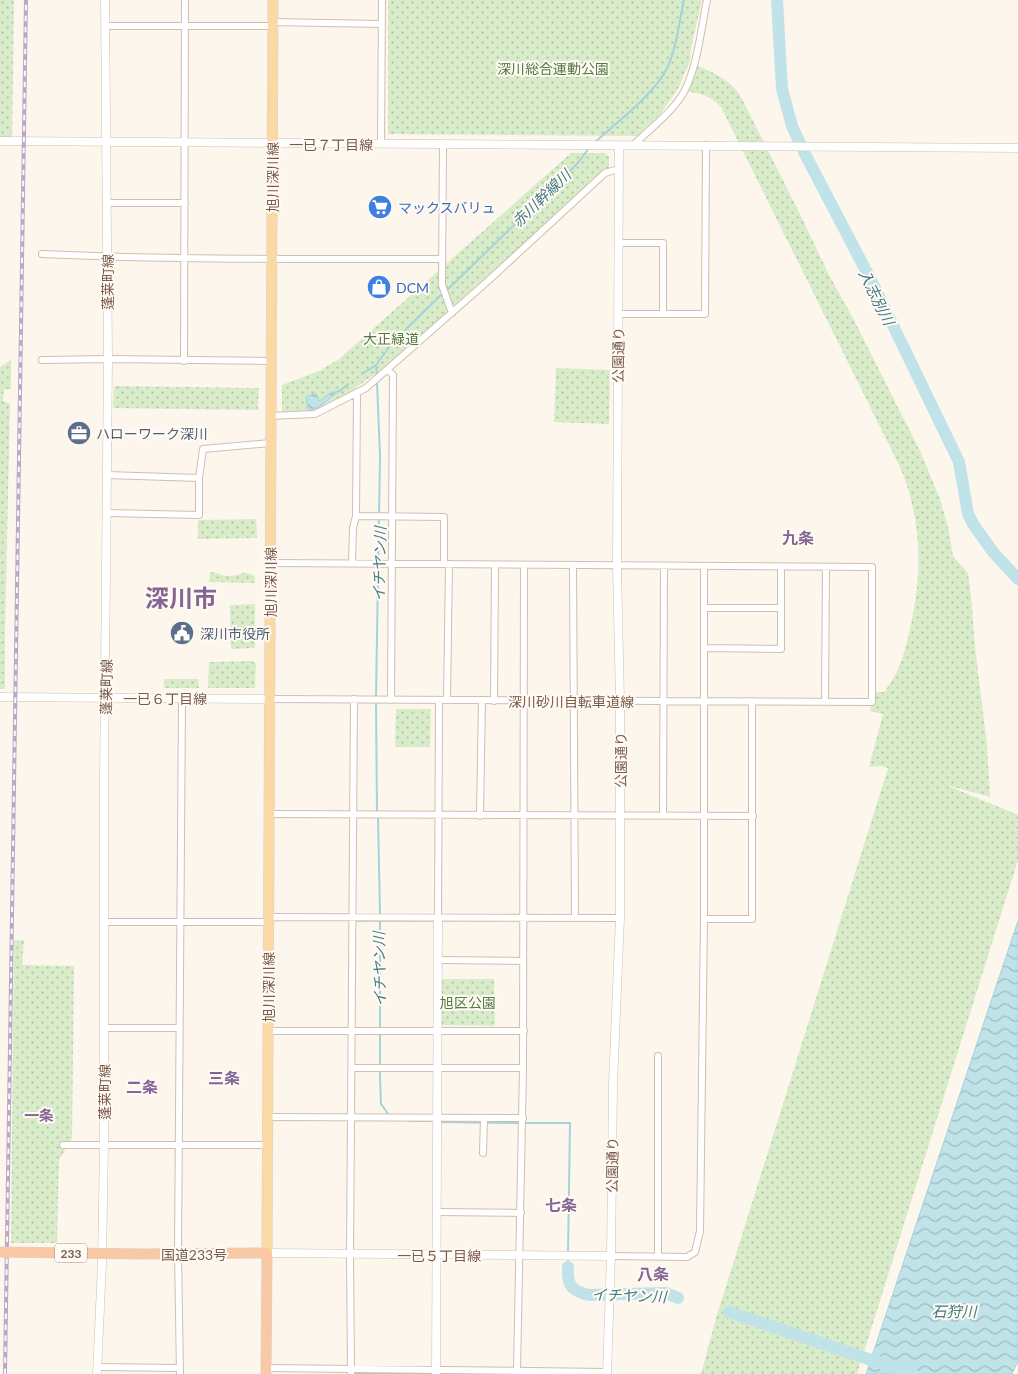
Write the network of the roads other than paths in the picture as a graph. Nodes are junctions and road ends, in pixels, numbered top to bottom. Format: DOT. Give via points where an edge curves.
graph roads {
  1 [pos="105,0"];
  2 [pos="185,0"];
  3 [pos="273,0"];
  4 [pos="382,0"];
  5 [pos="707,0"];
  6 [pos="272,24"];
  7 [pos="382,24"];
  8 [pos="106,26"];
  9 [pos="185,26"];
  10 [pos="0,142"];
  11 [pos="105,142"];
  12 [pos="185,142"];
  13 [pos="272,143"];
  14 [pos="381,144"];
  15 [pos="443,144"];
  16 [pos="706,145"];
  17 [pos="619,146"];
  18 [pos="632,146"];
  19 [pos="1018,148"];
  20 [pos="619,169"];
  21 [pos="106,203"];
  22 [pos="185,203"];
  23 [pos="619,243"];
  24 [pos="42,254"];
  25 [pos="107,257"];
  26 [pos="185,258"];
  27 [pos="272,259"];
  28 [pos="442,259"];
  29 [pos="452,313"];
  30 [pos="619,314"];
  31 [pos="663,314"];
  32 [pos="108,359"];
  33 [pos="42,360"];
  34 [pos="184,361"];
  35 [pos="271,361"];
  36 [pos="388,370"];
  37 [pos="357,392"];
  38 [pos="270,416"];
  39 [pos="270,443"];
  40 [pos="107,476"];
  41 [pos="199,478"];
  42 [pos="107,513"];
  43 [pos="356,516"];
  44 [pos="391,517"];
  45 [pos="352,563"];
  46 [pos="392,563"];
  47 [pos="270,564"];
  48 [pos="446,564"];
  49 [pos="495,565"];
  50 [pos="524,565"];
  51 [pos="573,566"];
  52 [pos="617,566"];
  53 [pos="664,566"];
  54 [pos="704,566"];
  55 [pos="781,567"];
  56 [pos="826,567"];
  57 [pos="704,608"];
  58 [pos="781,608"];
  59 [pos="704,648"];
  60 [pos="0,697"];
  61 [pos="106,698"];
  62 [pos="182,699"];
  63 [pos="270,699"];
  64 [pos="354,699"];
  65 [pos="392,700"];
  66 [pos="440,700"];
  67 [pos="447,700"];
  68 [pos="482,700"];
  69 [pos="523,700"];
  70 [pos="494,701"];
  71 [pos="575,701"];
  72 [pos="620,701"];
  73 [pos="663,701"];
  74 [pos="704,701"];
  75 [pos="752,701"];
  76 [pos="825,702"];
  77 [pos="269,814"];
  78 [pos="354,814"];
  79 [pos="438,815"];
  80 [pos="620,815"];
  81 [pos="663,815"];
  82 [pos="480,816"];
  83 [pos="523,816"];
  84 [pos="576,816"];
  85 [pos="704,816"];
  86 [pos="753,816"];
  87 [pos="353,917"];
  88 [pos="438,918"];
  89 [pos="523,918"];
  90 [pos="575,918"];
  91 [pos="620,918"];
  92 [pos="704,919"];
  93 [pos="268,920"];
  94 [pos="105,922"];
  95 [pos="180,922"];
  96 [pos="438,960"];
  97 [pos="522,961"];
  98 [pos="104,1028"];
  99 [pos="179,1028"];
  100 [pos="352,1030"];
  101 [pos="268,1031"];
  102 [pos="438,1031"];
  103 [pos="524,1032"];
  104 [pos="658,1056"];
  105 [pos="352,1068"];
  106 [pos="437,1068"];
  107 [pos="524,1068"];
  108 [pos="267,1118"];
  109 [pos="352,1118"];
  110 [pos="437,1118"];
  111 [pos="484,1118"];
  112 [pos="523,1118"];
  113 [pos="63,1145"];
  114 [pos="104,1145"];
  115 [pos="180,1145"];
  116 [pos="268,1145"];
  117 [pos="483,1153"];
  118 [pos="436,1212"];
  119 [pos="521,1213"];
  120 [pos="0,1252"];
  121 [pos="178,1253"];
  122 [pos="267,1253"];
  123 [pos="350,1254"];
  124 [pos="436,1255"];
  125 [pos="519,1256"];
  126 [pos="611,1256"];
  127 [pos="658,1256"];
  128 [pos="97,1371"];
  129 [pos="180,1371"];
  130 [pos="266,1371"];
  131 [pos="351,1372"];
  132 [pos="436,1372"];
  133 [pos="515,1372"];
  134 [pos="607,1373"];
  1 -- 8 [label="street, 蓬莱町線"];
  2 -- 9 [label="street"];
  3 -- 6 [label="main road, 旭川深川線"];
  4 -- 7 [label="street"];
  5 -- 18 [label="street" via="684,91"];
  6 -- 7 [label="street"];
  6 -- 9 [label="street"];
  6 -- 13 [label="main road, 旭川深川線"];
  7 -- 14 [label="street"];
  8 -- 9 [label="street"];
  8 -- 11 [label="street, 蓬莱町線"];
  9 -- 12 [label="street"];
  10 -- 11 [label="street, 一已７丁目線"];
  11 -- 12 [label="street, 一已７丁目線"];
  11 -- 21 [label="street, 蓬莱町線"];
  12 -- 13 [label="street, 一已７丁目線"];
  12 -- 22 [label="street"];
  13 -- 14 [label="street, 一已７丁目線"];
  13 -- 27 [label="main road, 旭川深川線"];
  14 -- 15 [label="street, 一已７丁目線"];
  15 -- 17 [label="street, 一已７丁目線"];
  15 -- 28 [label="street"];
  16 -- 18 [label="street, 一已７丁目線"];
  16 -- 19 [label="street, 一已７丁目線"];
  16 -- 31 [label="street" via="705,314"];
  17 -- 18 [label="street, 一已７丁目線"];
  17 -- 20 [label="street, 公園通り"];
  20 -- 23 [label="street, 公園通り"];
  20 -- 29 [label="street" via="605,173"];
  21 -- 22 [label="street"];
  21 -- 25 [label="street, 蓬莱町線"];
  22 -- 26 [label="street"];
  23 -- 30 [label="street, 公園通り"];
  23 -- 31 [label="street" via="663,243"];
  24 -- 25 [label="street"];
  25 -- 26 [label="street"];
  25 -- 32 [label="street, 蓬莱町線"];
  26 -- 27 [label="street"];
  26 -- 34 [label="street"];
  27 -- 28 [label="street"];
  27 -- 35 [label="main road, 旭川深川線"];
  28 -- 29 [label="street" via="442,285"];
  29 -- 36 [label="street"];
  30 -- 31 [label="street"];
  30 -- 52 [label="street, 公園通り"];
  32 -- 33 [label="street"];
  32 -- 34 [label="street"];
  32 -- 40 [label="street, 蓬莱町線"];
  34 -- 35 [label="street"];
  35 -- 38 [label="main road, 旭川深川線"];
  36 -- 37 [label="street"];
  36 -- 44 [label="street" via="393,375"];
  37 -- 38 [label="street" via="315,414"];
  37 -- 43 [label="street"];
  38 -- 39 [label="main road, 旭川深川線"];
  39 -- 41 [label="street" via="203,449"];
  39 -- 47 [label="main road, 旭川深川線"];
  40 -- 41 [label="street"];
  40 -- 42 [label="street, 蓬莱町線"];
  41 -- 42 [label="street" via="199,515"];
  42 -- 61 [label="street, 蓬莱町線"];
  43 -- 44 [label="street"];
  43 -- 45 [label="street"];
  44 -- 46 [label="street"];
  44 -- 48 [label="street" via="444,517"];
  45 -- 46 [label="street"];
  45 -- 47 [label="street"];
  46 -- 48 [label="street"];
  46 -- 65 [label="street"];
  47 -- 63 [label="main road, 旭川深川線"];
  48 -- 49 [label="street"];
  48 -- 67 [label="street"];
  49 -- 50 [label="street"];
  49 -- 70 [label="street"];
  50 -- 51 [label="street"];
  50 -- 69 [label="street"];
  51 -- 52 [label="street"];
  51 -- 71 [label="street"];
  52 -- 53 [label="street"];
  52 -- 72 [label="street, 公園通り"];
  53 -- 54 [label="street"];
  53 -- 73 [label="street"];
  54 -- 55 [label="street"];
  54 -- 57 [label="street"];
  55 -- 56 [label="street"];
  55 -- 58 [label="street"];
  56 -- 76 [label="street"];
  56 -- 76 [label="street, 深川砂川自転車道線" via="872,567 872,702"];
  57 -- 58 [label="street"];
  57 -- 59 [label="street"];
  58 -- 59 [label="street" via="781,649"];
  59 -- 74 [label="street"];
  60 -- 61 [label="street, 一已６丁目線"];
  61 -- 62 [label="street, 一已６丁目線"];
  61 -- 94 [label="street, 蓬莱町線"];
  62 -- 63 [label="street, 一已６丁目線"];
  62 -- 95 [label="street"];
  63 -- 64 [label="street, 深川砂川自転車道線"];
  63 -- 77 [label="main road, 旭川深川線"];
  64 -- 65 [label="street, 深川砂川自転車道線"];
  64 -- 78 [label="street"];
  65 -- 66 [label="street, 深川砂川自転車道線"];
  66 -- 67 [label="street, 深川砂川自転車道線"];
  66 -- 79 [label="street"];
  67 -- 68 [label="street, 深川砂川自転車道線"];
  68 -- 70 [label="street, 深川砂川自転車道線"];
  68 -- 82 [label="street"];
  69 -- 70 [label="street, 深川砂川自転車道線"];
  69 -- 71 [label="street, 深川砂川自転車道線"];
  69 -- 83 [label="street"];
  71 -- 72 [label="street, 深川砂川自転車道線"];
  71 -- 84 [label="street"];
  72 -- 73 [label="street, 深川砂川自転車道線"];
  72 -- 80 [label="street, 公園通り"];
  73 -- 74 [label="street, 深川砂川自転車道線"];
  73 -- 81 [label="street"];
  74 -- 75 [label="street, 深川砂川自転車道線"];
  74 -- 85 [label="street"];
  75 -- 76 [label="street, 深川砂川自転車道線"];
  75 -- 86 [label="street"];
  77 -- 78 [label="street"];
  77 -- 93 [label="main road, 旭川深川線"];
  78 -- 79 [label="street"];
  78 -- 87 [label="street"];
  79 -- 82 [label="street"];
  79 -- 88 [label="street"];
  80 -- 81 [label="street"];
  80 -- 84 [label="street"];
  80 -- 91 [label="street, 公園通り"];
  81 -- 85 [label="street"];
  82 -- 83 [label="street"];
  83 -- 84 [label="street"];
  83 -- 89 [label="street"];
  84 -- 90 [label="street"];
  85 -- 86 [label="street"];
  85 -- 92 [label="street"];
  86 -- 92 [label="street" via="752,919"];
  87 -- 88 [label="street"];
  87 -- 93 [label="street"];
  87 -- 100 [label="street"];
  88 -- 89 [label="street"];
  88 -- 96 [label="street"];
  89 -- 90 [label="street"];
  89 -- 97 [label="street"];
  90 -- 91 [label="street"];
  91 -- 126 [label="street, 公園通り"];
  92 -- 127 [label="street" via="700,1231 695,1252 688,1257"];
  93 -- 95 [label="street"];
  93 -- 101 [label="main road, 旭川深川線"];
  94 -- 95 [label="street"];
  94 -- 98 [label="street, 蓬莱町線"];
  95 -- 99 [label="street"];
  96 -- 97 [label="street"];
  96 -- 102 [label="street"];
  97 -- 103 [label="street"];
  98 -- 99 [label="street"];
  98 -- 114 [label="street, 蓬莱町線"];
  99 -- 115 [label="street"];
  100 -- 101 [label="street"];
  100 -- 102 [label="street"];
  100 -- 105 [label="street"];
  101 -- 108 [label="main road, 旭川深川線"];
  102 -- 103 [label="street"];
  102 -- 106 [label="street"];
  103 -- 107 [label="street"];
  104 -- 127 [label="street"];
  105 -- 106 [label="street"];
  105 -- 109 [label="street"];
  106 -- 107 [label="street"];
  106 -- 110 [label="street"];
  107 -- 112 [label="street"];
  108 -- 109 [label="street"];
  108 -- 116 [label="main road, 旭川深川線"];
  109 -- 110 [label="street"];
  109 -- 123 [label="street"];
  110 -- 111 [label="street"];
  110 -- 118 [label="street"];
  111 -- 112 [label="street"];
  111 -- 117 [label="street"];
  112 -- 119 [label="street"];
  113 -- 114 [label="street"];
  114 -- 115 [label="street"];
  114 -- 128 [label="street, 蓬莱町線"];
  115 -- 116 [label="street"];
  115 -- 121 [label="street"];
  116 -- 122 [label="main road, 旭川深川線"];
  118 -- 119 [label="street"];
  118 -- 124 [label="street"];
  119 -- 125 [label="street"];
  120 -- 121 [label="highway, 国道233号 / 233, bridge"];
  121 -- 122 [label="highway, 国道233号 / 233"];
  121 -- 129 [label="street"];
  122 -- 123 [label="street, 一已５丁目線"];
  122 -- 130 [label="highway"];
  123 -- 124 [label="street, 一已５丁目線"];
  123 -- 131 [label="street"];
  124 -- 125 [label="street, 一已５丁目線"];
  124 -- 132 [label="street"];
  125 -- 126 [label="street, 一已５丁目線"];
  125 -- 133 [label="street"];
  126 -- 127 [label="street"];
  126 -- 134 [label="street, 公園通り"];
  128 -- 129 [label="street"];
  130 -- 131 [label="street"];
  131 -- 132 [label="street"];
  132 -- 133 [label="street"];
  133 -- 134 [label="street"];
}
